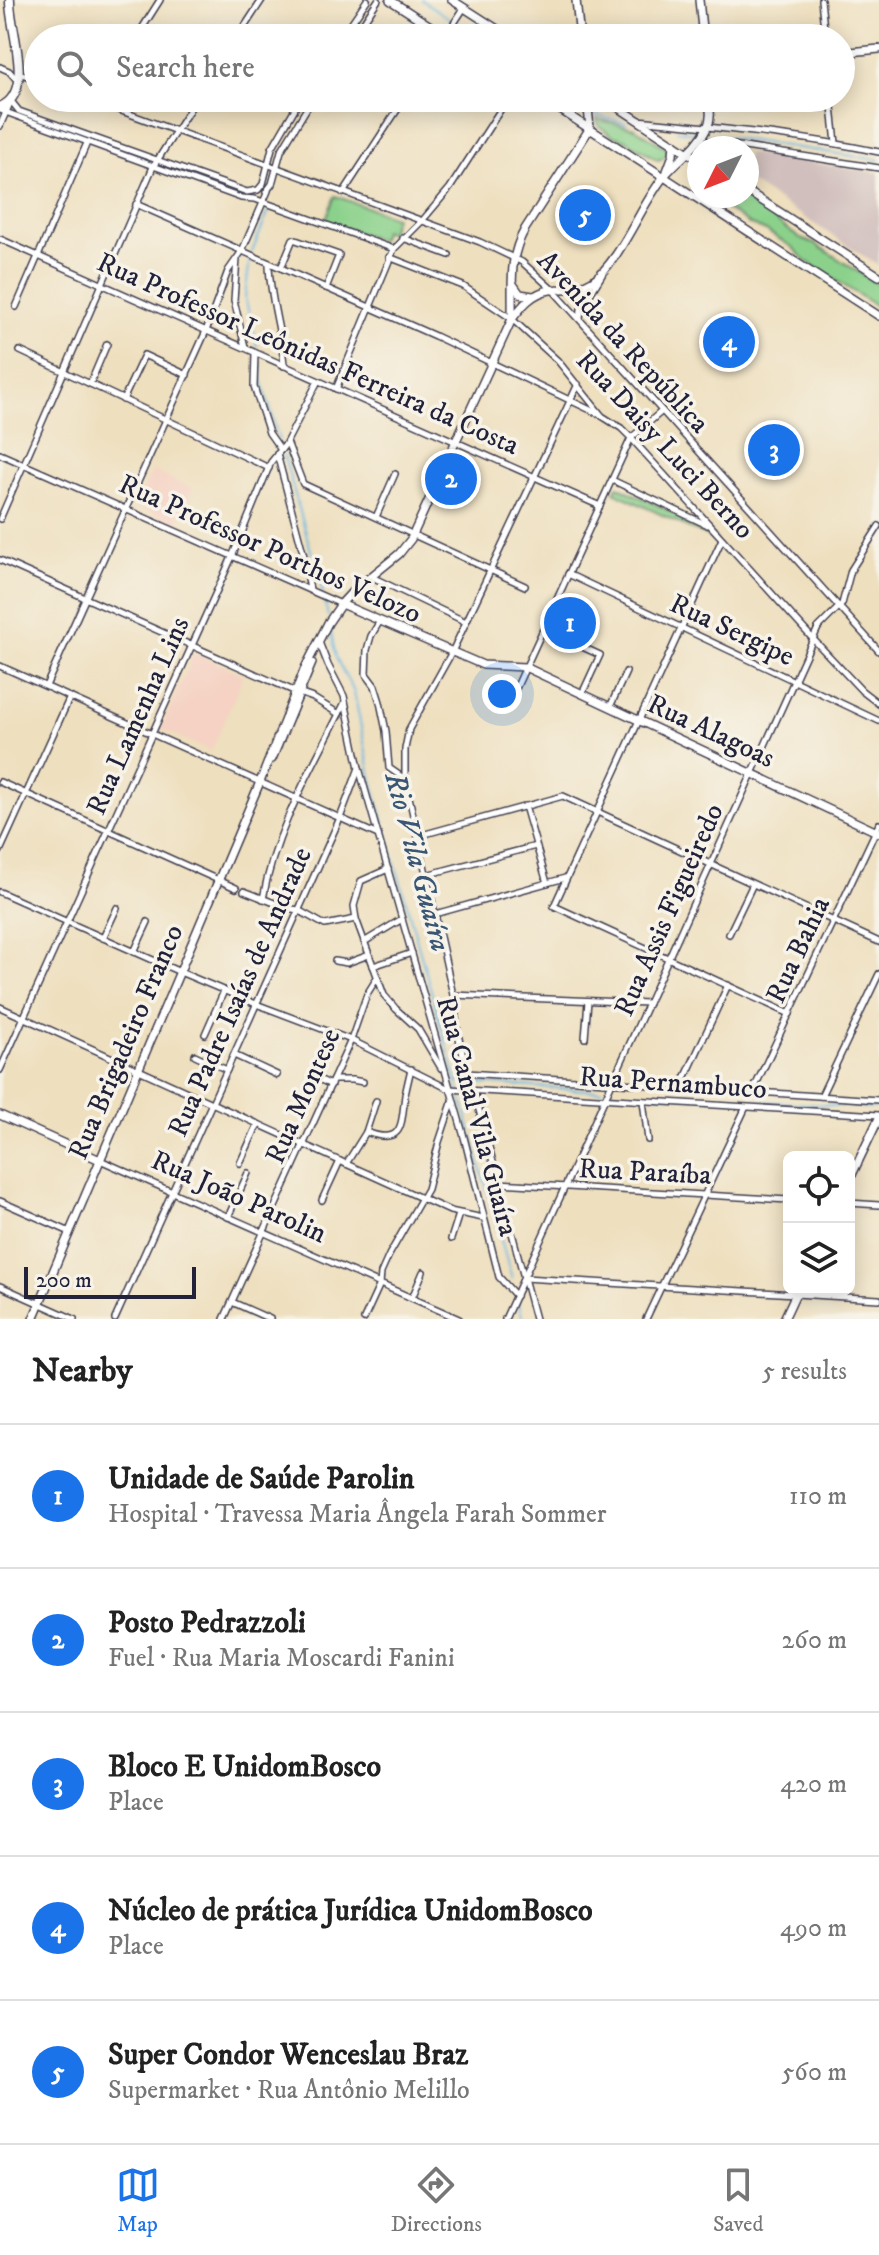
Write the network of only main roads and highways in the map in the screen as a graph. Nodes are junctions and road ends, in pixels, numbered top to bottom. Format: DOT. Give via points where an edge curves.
graph roads {
  1 [pos="10,0"];
  2 [pos="390,0"];
  3 [pos="576,0"];
  4 [pos="699,0"];
  5 [pos="458,5"];
  6 [pos="428,24"];
  7 [pos="489,24"];
  8 [pos="579,24"];
  9 [pos="702,24"];
  10 [pos="879,49"];
  11 [pos="855,52"];
  12 [pos="2,110"];
  13 [pos="564,112"];
  14 [pos="588,112"];
  15 [pos="626,112"];
  16 [pos="711,112"];
  17 [pos="590,128"];
  18 [pos="702,136"];
  19 [pos="674,143"];
  20 [pos="687,151"];
  21 [pos="687,153"];
  22 [pos="664,176"];
  23 [pos="759,199"];
  24 [pos="879,276"];
  25 [pos="512,283"];
  26 [pos="533,296"];
  27 [pos="879,316"];
  28 [pos="512,319"];
  29 [pos="341,604"];
  30 [pos="525,667"];
  31 [pos="878,830"];
  32 [pos="0,1115"];
  33 [pos="879,1116"];
  34 [pos="100,1160"];
  35 [pos="855,1168"];
  36 [pos="795,1295"];
  37 [pos="33,1319"];
  38 [pos="784,1319"];
  1 -- 12 [label="main road" via="18,77 11,101"];
  2 -- 6 [label="main road"];
  3 -- 8 [label="main road"];
  4 -- 9 [label="main road"];
  5 -- 7 [label="main road"];
  10 -- 11 [label="main road"];
  13 -- 17 [label="main road"];
  14 -- 17 [label="main road"];
  15 -- 19 [label="main road"];
  16 -- 18 [label="main road"];
  17 -- 22 [label="main road"];
  17 -- 25 [label="main road" via="525,229 513,257"];
  19 -- 20 [label="main road"];
  19 -- 22 [label="main road"];
  21 -- 22 [label="main road"];
  22 -- 26 [label="main road" via="605,270 582,286"];
  22 -- 27 [label="main road"];
  23 -- 24 [label="main road"];
  25 -- 26 [label="main road" via="520,294"];
  25 -- 28 [label="main road"];
  26 -- 28 [label="main road"];
  28 -- 29 [label="main road, Rua Brigadeiro Franco" via="414,534 399,554"];
  29 -- 30 [label="main road, Rua Professor Porthos Velozo" via="489,667"];
  29 -- 34 [label="main road, Rua Brigadeiro Franco" via="317,646"];
  30 -- 31 [label="main road, Rua Alagoas"];
  32 -- 34 [label="main road, Rua João Parolin"];
  33 -- 35 [label="main road"];
  34 -- 37 [label="main road, Rua Brigadeiro Franco"];
  36 -- 38 [label="main road"];
}
